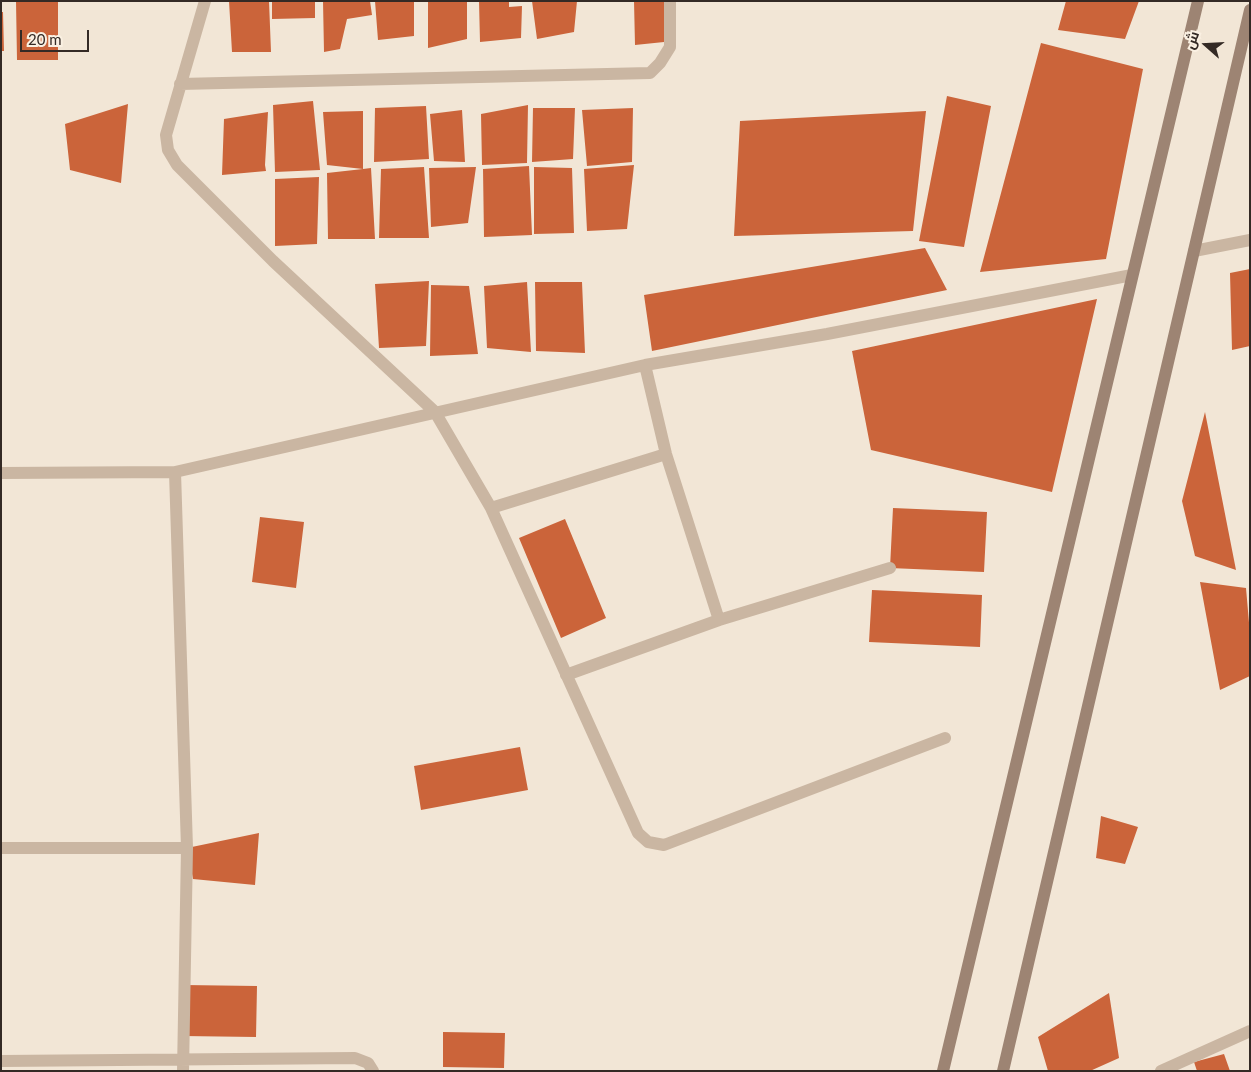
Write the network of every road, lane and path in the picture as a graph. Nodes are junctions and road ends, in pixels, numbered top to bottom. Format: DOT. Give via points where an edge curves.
graph roads {
  1 [pos="205,1"];
  2 [pos="670,1"];
  3 [pos="1198,1"];
  4 [pos="1250,10"];
  5 [pos="180,84"];
  6 [pos="1250,240"];
  7 [pos="1194,251"];
  8 [pos="1132,275"];
  9 [pos="646,365"];
  10 [pos="435,412"];
  11 [pos="666,454"];
  12 [pos="175,472"];
  13 [pos="1,473"];
  14 [pos="491,508"];
  15 [pos="890,568"];
  16 [pos="719,620"];
  17 [pos="566,675"];
  18 [pos="945,738"];
  19 [pos="1,848"];
  20 [pos="187,848"];
  21 [pos="1250,1032"];
  22 [pos="1,1061"];
  23 [pos="183,1065"];
  24 [pos="373,1071"];
  25 [pos="943,1071"];
  26 [pos="1003,1071"];
  27 [pos="1161,1071"];
  1 -- 5 [label="street"];
  2 -- 5 [label="street" via="670,47 650,73"];
  3 -- 8 [label="main road"];
  4 -- 7 [label="main road"];
  5 -- 10 [label="street" via="166,135 168,150 177,165 273,261"];
  6 -- 7 [label="street"];
  7 -- 26 [label="main road"];
  8 -- 9 [label="street" via="828,334"];
  8 -- 25 [label="main road"];
  9 -- 10 [label="street"];
  9 -- 11 [label="street"];
  10 -- 12 [label="street"];
  10 -- 14 [label="street"];
  11 -- 14 [label="street"];
  11 -- 16 [label="street"];
  12 -- 13 [label="street"];
  12 -- 20 [label="street"];
  14 -- 17 [label="street"];
  15 -- 16 [label="street"];
  16 -- 17 [label="street"];
  17 -- 18 [label="street" via="638,833 648,842 664,845"];
  19 -- 20 [label="street"];
  20 -- 23 [label="street"];
  21 -- 27 [label="street"];
  22 -- 23 [label="street"];
  23 -- 24 [label="street" via="355,1058 368,1063"];
}
